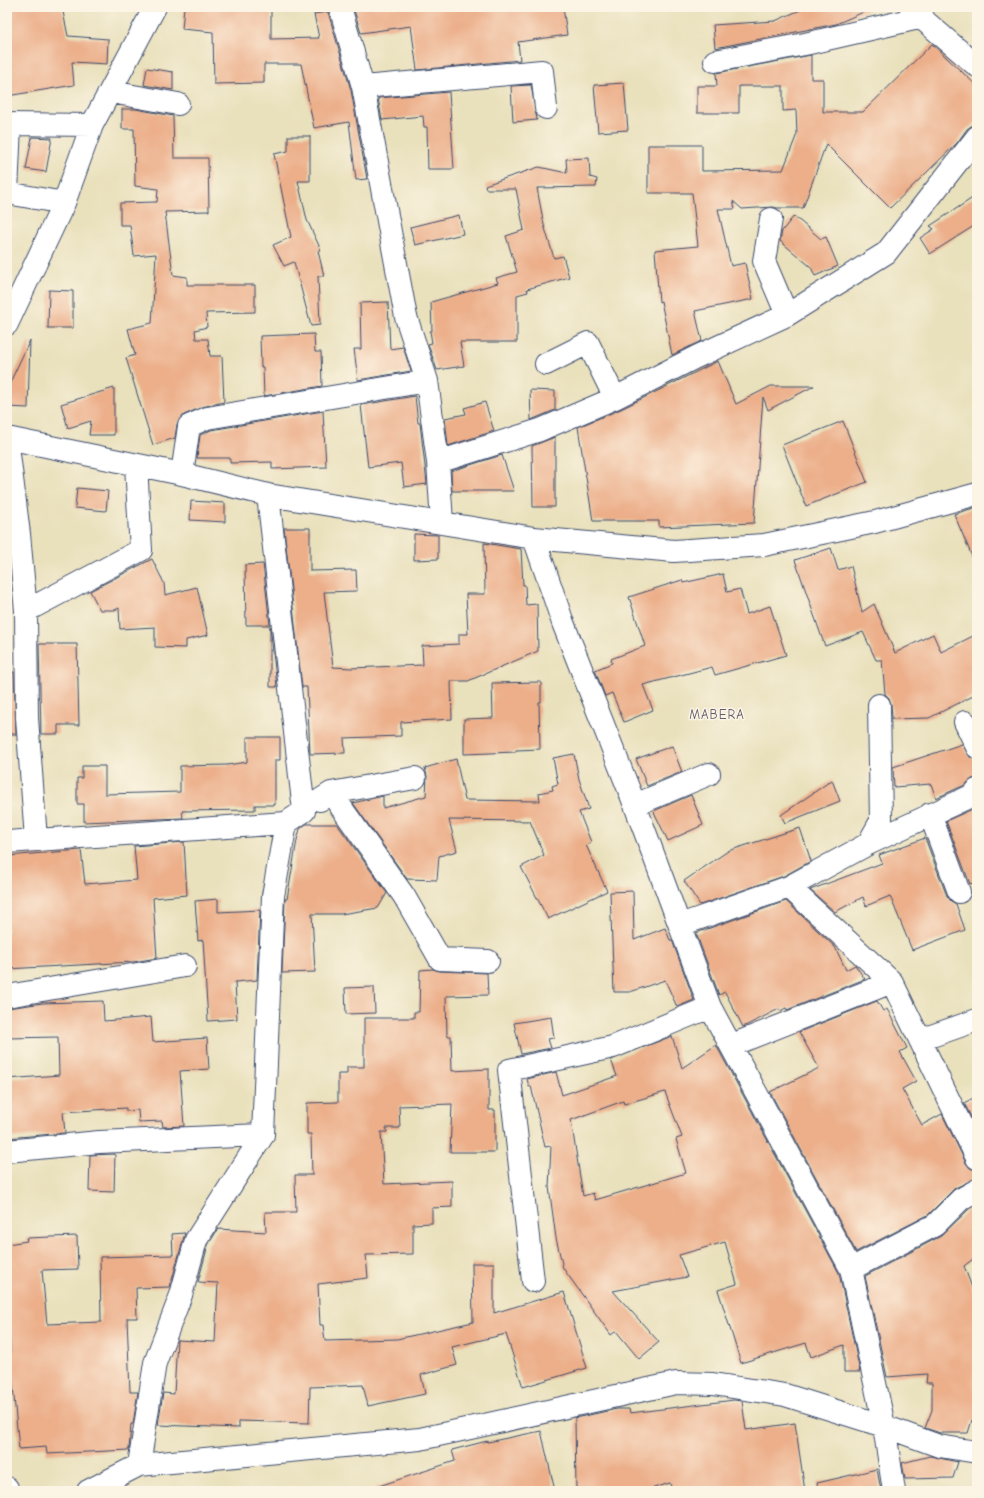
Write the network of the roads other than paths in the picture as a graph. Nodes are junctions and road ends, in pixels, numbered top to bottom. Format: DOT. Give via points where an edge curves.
graph roads {
  1 [pos="155,7"];
  2 [pos="340,7"];
  3 [pos="916,12"];
  4 [pos="715,60"];
  5 [pos="977,66"];
  6 [pos="363,87"];
  7 [pos="110,92"];
  8 [pos="178,104"];
  9 [pos="546,108"];
  10 [pos="8,124"];
  11 [pos="92,125"];
  12 [pos="977,137"];
  13 [pos="64,203"];
  14 [pos="771,219"];
  15 [pos="787,315"];
  16 [pos="7,324"];
  17 [pos="546,364"];
  18 [pos="427,381"];
  19 [pos="615,398"];
  20 [pos="7,438"];
  21 [pos="438,462"];
  22 [pos="136,465"];
  23 [pos="182,474"];
  24 [pos="977,494"];
  25 [pos="268,495"];
  26 [pos="442,522"];
  27 [pos="534,538"];
  28 [pos="26,611"];
  29 [pos="879,705"];
  30 [pos="965,722"];
  31 [pos="977,747"];
  32 [pos="709,774"];
  33 [pos="415,778"];
  34 [pos="977,790"];
  35 [pos="331,794"];
  36 [pos="636,805"];
  37 [pos="304,811"];
  38 [pos="930,814"];
  39 [pos="286,823"];
  40 [pos="36,839"];
  41 [pos="7,842"];
  42 [pos="868,844"];
  43 [pos="789,887"];
  44 [pos="959,892"];
  45 [pos="680,925"];
  46 [pos="488,961"];
  47 [pos="185,966"];
  48 [pos="892,982"];
  49 [pos="7,996"];
  50 [pos="710,1006"];
  51 [pos="977,1020"];
  52 [pos="920,1040"];
  53 [pos="732,1045"];
  54 [pos="263,1135"];
  55 [pos="7,1151"];
  56 [pos="977,1158"];
  57 [pos="977,1190"];
  58 [pos="851,1269"];
  59 [pos="533,1280"];
  60 [pos="884,1426"];
  61 [pos="977,1452"];
  62 [pos="139,1465"];
  63 [pos="7,1488"];
  64 [pos="8,1491"];
  65 [pos="88,1491"];
  66 [pos="894,1491"];
  1 -- 7 [label="street"];
  2 -- 6 [label="street"];
  3 -- 4 [label="street" via="805,44"];
  3 -- 5 [label="street"];
  6 -- 9 [label="street" via="542,71"];
  6 -- 18 [label="street" via="406,317"];
  7 -- 8 [label="street"];
  7 -- 11 [label="street"];
  10 -- 11 [label="street"];
  10 -- 13 [label="street" via="7,193"];
  11 -- 13 [label="street"];
  12 -- 15 [label="street" via="886,253"];
  13 -- 16 [label="street"];
  14 -- 15 [label="street" via="764,261"];
  15 -- 19 [label="street"];
  17 -- 19 [label="street" via="588,343"];
  18 -- 21 [label="street"];
  18 -- 23 [label="street" via="206,418 189,426"];
  19 -- 21 [label="street" via="540,430"];
  20 -- 22 [label="street"];
  20 -- 28 [label="street"];
  21 -- 26 [label="street"];
  22 -- 23 [label="street"];
  22 -- 28 [label="street" via="141,550"];
  23 -- 25 [label="street"];
  24 -- 27 [label="street" via="875,522 764,545 674,550"];
  25 -- 26 [label="street"];
  25 -- 37 [label="street"];
  26 -- 27 [label="street"];
  27 -- 36 [label="street" via="563,623"];
  28 -- 40 [label="street" via="27,718"];
  29 -- 42 [label="street" via="881,821"];
  30 -- 31 [label="street"];
  32 -- 36 [label="street"];
  33 -- 35 [label="street"];
  34 -- 38 [label="street" via="973,795"];
  35 -- 37 [label="street"];
  35 -- 46 [label="street" via="404,896 440,959"];
  36 -- 45 [label="street"];
  37 -- 39 [label="street"];
  38 -- 42 [label="street"];
  38 -- 44 [label="street"];
  39 -- 40 [label="street"];
  39 -- 54 [label="street" via="273,896"];
  40 -- 41 [label="street"];
  42 -- 43 [label="street"];
  43 -- 45 [label="street"];
  43 -- 48 [label="street"];
  45 -- 50 [label="street"];
  47 -- 49 [label="street"];
  48 -- 52 [label="street"];
  48 -- 53 [label="street"];
  50 -- 53 [label="street"];
  50 -- 59 [label="street" via="613,1047 509,1070"];
  51 -- 52 [label="street"];
  52 -- 56 [label="street"];
  53 -- 58 [label="street"];
  54 -- 55 [label="street" via="99,1142"];
  54 -- 62 [label="street" via="196,1240 181,1295 155,1363"];
  57 -- 58 [label="street" via="961,1199 935,1225"];
  58 -- 60 [label="street"];
  60 -- 61 [label="street" via="939,1446"];
  60 -- 62 [label="street" via="785,1395 713,1384 676,1384 420,1439"];
  60 -- 66 [label="street"];
  62 -- 65 [label="street"];
  63 -- 64 [label="street"];
}
